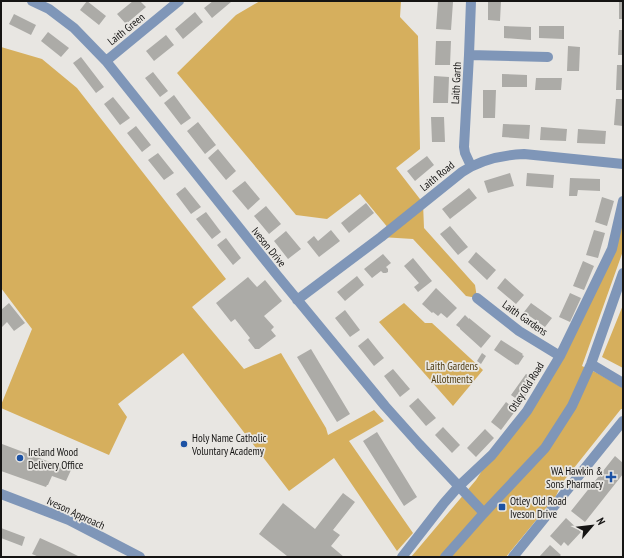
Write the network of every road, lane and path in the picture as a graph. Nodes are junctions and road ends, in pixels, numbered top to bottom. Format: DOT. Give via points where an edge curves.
graph roads {
  1 [pos="32,1"];
  2 [pos="179,1"];
  3 [pos="471,1"];
  4 [pos="470,55"];
  5 [pos="548,57"];
  6 [pos="106,61"];
  7 [pos="623,164"];
  8 [pos="471,166"];
  9 [pos="623,201"];
  10 [pos="623,273"];
  11 [pos="477,298"];
  12 [pos="297,300"];
  13 [pos="560,356"];
  14 [pos="591,364"];
  15 [pos="623,383"];
  16 [pos="623,422"];
  17 [pos="459,486"];
  18 [pos="1,494"];
  19 [pos="484,513"];
  20 [pos="140,557"];
  21 [pos="402,557"];
  22 [pos="445,557"];
  23 [pos="513,557"];
  1 -- 6 [label="street, Iveson Drive" via="49,9 74,28"];
  2 -- 6 [label="street, Laith Green"];
  3 -- 4 [label="street, Laith Garth"];
  4 -- 5 [label="street"];
  4 -- 8 [label="street, Laith Garth" via="464,147"];
  6 -- 12 [label="street, Iveson Drive"];
  7 -- 8 [label="street, Laith Road" via="524,154 497,157"];
  8 -- 12 [label="street, Laith Road"];
  9 -- 13 [label="street, Otley Old Road" via="612,249"];
  10 -- 14 [label="street"];
  11 -- 13 [label="street, Laith Gardens" via="519,331"];
  12 -- 17 [label="street, Iveson Drive" via="385,406"];
  13 -- 17 [label="street, Otley Old Road" via="527,411 492,455"];
  14 -- 15 [label="street"];
  14 -- 19 [label="street" via="572,406 545,448"];
  16 -- 23 [label="street"];
  17 -- 19 [label="street, Iveson Drive"];
  17 -- 21 [label="street, Otley Old Road"];
  18 -- 20 [label="street, Iveson Approach" via="69,520"];
  19 -- 22 [label="street"];
}
